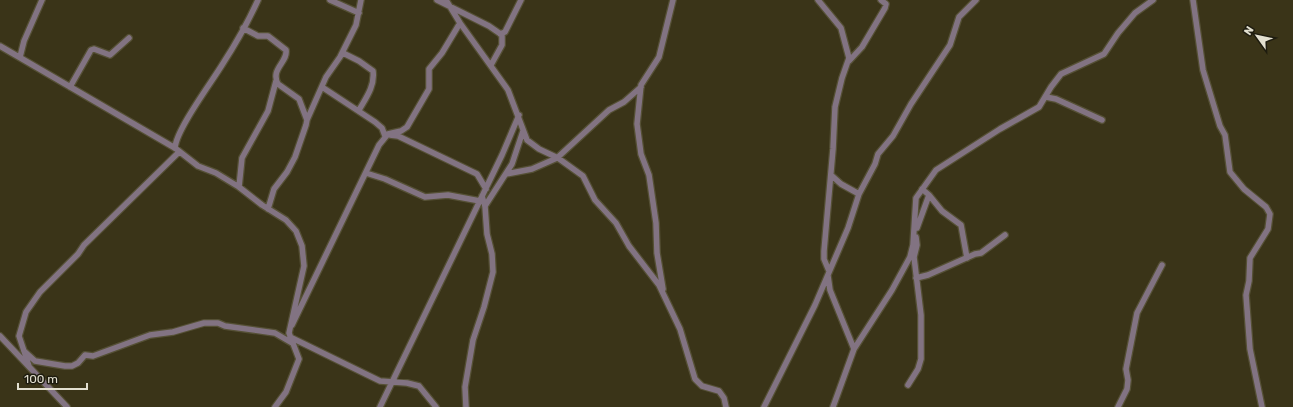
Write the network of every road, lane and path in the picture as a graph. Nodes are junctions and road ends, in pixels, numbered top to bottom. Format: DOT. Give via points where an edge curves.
graph roads {
  1 [pos="42,0"];
  2 [pos="258,0"];
  3 [pos="330,0"];
  4 [pos="361,0"];
  5 [pos="437,0"];
  6 [pos="446,0"];
  7 [pos="521,0"];
  8 [pos="673,0"];
  9 [pos="818,0"];
  10 [pos="880,0"];
  11 [pos="976,0"];
  12 [pos="1153,0"];
  13 [pos="1193,0"];
  14 [pos="451,7"];
  15 [pos="359,12"];
  16 [pos="460,23"];
  17 [pos="243,28"];
  18 [pos="500,34"];
  19 [pos="129,38"];
  20 [pos="0,46"];
  21 [pos="343,53"];
  22 [pos="20,58"];
  23 [pos="849,61"];
  24 [pos="491,65"];
  25 [pos="276,81"];
  26 [pos="70,86"];
  27 [pos="322,86"];
  28 [pos="641,87"];
  29 [pos="1046,97"];
  30 [pos="359,110"];
  31 [pos="519,115"];
  32 [pos="307,120"];
  33 [pos="1102,120"];
  34 [pos="523,130"];
  35 [pos="385,135"];
  36 [pos="177,150"];
  37 [pos="557,158"];
  38 [pos="366,174"];
  39 [pos="506,174"];
  40 [pos="831,175"];
  41 [pos="239,187"];
  42 [pos="486,189"];
  43 [pos="922,189"];
  44 [pos="859,194"];
  45 [pos="929,195"];
  46 [pos="481,198"];
  47 [pos="485,206"];
  48 [pos="268,209"];
  49 [pos="1005,236"];
  50 [pos="967,258"];
  51 [pos="1162,265"];
  52 [pos="828,272"];
  53 [pos="916,278"];
  54 [pos="664,291"];
  55 [pos="289,330"];
  56 [pos="0,336"];
  57 [pos="290,337"];
  58 [pos="292,343"];
  59 [pos="854,349"];
  60 [pos="24,350"];
  61 [pos="29,366"];
  62 [pos="392,382"];
  63 [pos="908,385"];
  64 [pos="67,407"];
  65 [pos="275,407"];
  66 [pos="380,407"];
  67 [pos="436,407"];
  68 [pos="466,407"];
  69 [pos="726,407"];
  70 [pos="764,407"];
  71 [pos="833,407"];
  72 [pos="1118,407"];
  73 [pos="1262,407"];
  1 -- 22 [label="street" via="24,41"];
  2 -- 17 [label="street"];
  3 -- 15 [label="street"];
  4 -- 15 [label="street"];
  5 -- 14 [label="street"];
  6 -- 14 [label="street"];
  7 -- 18 [label="street" via="505,32"];
  8 -- 28 [label="street" via="659,57"];
  9 -- 23 [label="street" via="841,28"];
  10 -- 23 [label="street" via="886,4 885,8 862,46"];
  11 -- 44 [label="street" via="959,17 950,45 893,136 880,150"];
  12 -- 29 [label="street" via="1135,13 1104,54 1061,74"];
  13 -- 73 [label="street" via="1203,70 1225,135 1230,172 1270,214 1268,229 1250,258 1246,295 1250,349"];
  14 -- 16 [label="street"];
  14 -- 18 [label="street"];
  15 -- 21 [label="street"];
  16 -- 24 [label="street"];
  16 -- 35 [label="street" via="429,69 429,89 407,127"];
  17 -- 25 [label="street" via="258,36 268,36 286,50 287,54 276,70"];
  17 -- 36 [label="street" via="222,66 199,99 179,136"];
  18 -- 24 [label="street" via="502,45"];
  19 -- 26 [label="street" via="110,55 92,49"];
  20 -- 22 [label="street"];
  21 -- 27 [label="street"];
  21 -- 30 [label="street" via="359,60 373,71 370,92"];
  22 -- 26 [label="street"];
  23 -- 40 [label="street" via="835,107"];
  24 -- 31 [label="street" via="508,90"];
  25 -- 32 [label="street" via="299,99"];
  25 -- 41 [label="street" via="268,111 242,158"];
  26 -- 36 [label="street"];
  27 -- 30 [label="street"];
  27 -- 32 [label="street"];
  28 -- 37 [label="street" via="624,102 609,110"];
  28 -- 54 [label="street" via="637,124 641,154 649,175 656,223 657,253"];
  29 -- 33 [label="street"];
  29 -- 43 [label="street" via="1039,107 942,165"];
  30 -- 35 [label="street" via="382,128"];
  31 -- 34 [label="street"];
  31 -- 42 [label="street"];
  32 -- 48 [label="street" via="295,157 274,189"];
  34 -- 37 [label="street" via="530,142"];
  34 -- 39 [label="street" via="515,160"];
  35 -- 38 [label="street"];
  35 -- 42 [label="street" via="398,136 477,174"];
  36 -- 41 [label="street" via="198,166"];
  36 -- 60 [label="street" via="32,302 19,331"];
  37 -- 39 [label="street" via="532,169"];
  37 -- 54 [label="street" via="583,176 595,200 616,223 629,246"];
  38 -- 46 [label="street" via="385,179 425,197 448,195"];
  38 -- 55 [label="street"];
  39 -- 47 [label="street"];
  40 -- 44 [label="street"];
  40 -- 52 [label="street" via="824,251"];
  41 -- 48 [label="street"];
  42 -- 46 [label="street"];
  43 -- 45 [label="street"];
  43 -- 59 [label="street" via="916,198 910,257"];
  44 -- 52 [label="street" via="848,228"];
  45 -- 50 [label="street" via="942,211 960,225"];
  45 -- 53 [label="street" via="916,236"];
  46 -- 47 [label="street"];
  46 -- 62 [label="street"];
  47 -- 68 [label="street" via="493,272 473,340 465,387"];
  48 -- 55 [label="street" via="292,225 300,238 303,251 303,271"];
  49 -- 50 [label="street" via="981,253"];
  50 -- 53 [label="street"];
  51 -- 72 [label="street" via="1137,313 1126,369 1128,384"];
  52 -- 59 [label="street" via="830,290"];
  52 -- 70 [label="street" via="815,305"];
  53 -- 63 [label="street" via="921,315 921,359 918,370"];
  54 -- 69 [label="street" via="680,329 695,379 702,386 718,391 724,398"];
  55 -- 57 [label="street"];
  56 -- 61 [label="street"];
  57 -- 58 [label="street"];
  57 -- 62 [label="street" via="374,379"];
  58 -- 60 [label="street" via="274,333 204,324 173,332 150,334 93,356 86,354 81,362 72,366 35,361"];
  58 -- 65 [label="street" via="299,356 298,361 286,392"];
  59 -- 71 [label="street"];
  60 -- 61 [label="street"];
  61 -- 64 [label="street"];
  62 -- 66 [label="street"];
  62 -- 67 [label="street" via="418,386"];
}
